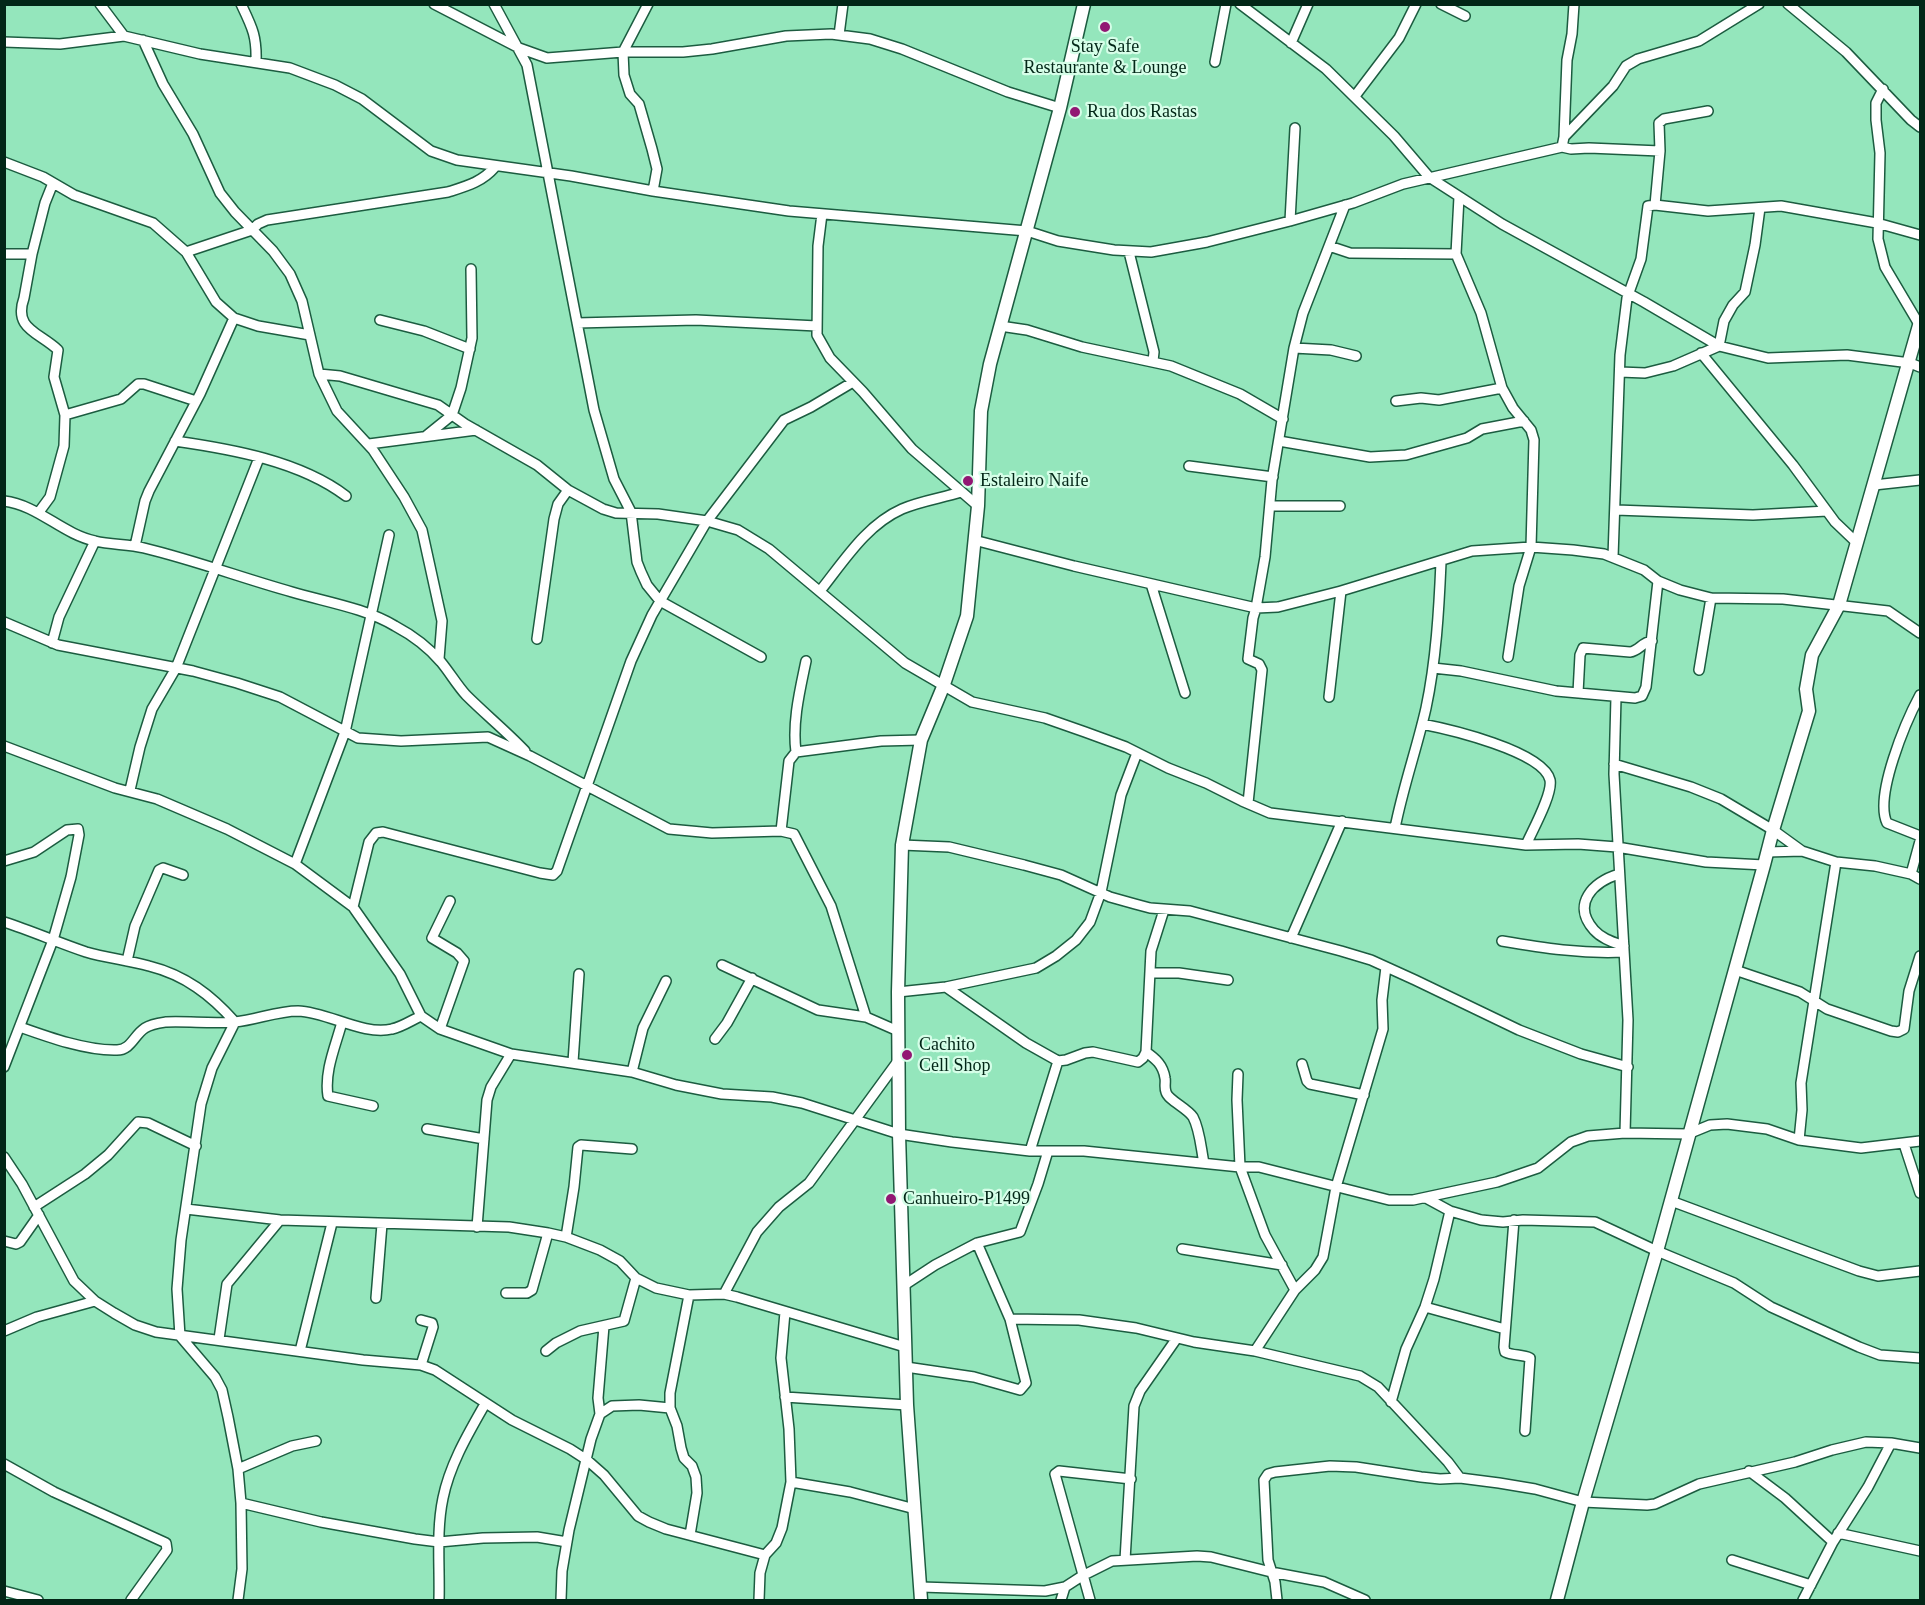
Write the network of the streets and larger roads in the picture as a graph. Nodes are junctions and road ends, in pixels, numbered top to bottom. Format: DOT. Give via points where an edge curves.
graph roads {
  1 [pos="100,4"];
  2 [pos="241,4"];
  3 [pos="434,4"];
  4 [pos="494,4"];
  5 [pos="648,4"];
  6 [pos="843,4"];
  7 [pos="1084,4"];
  8 [pos="1226,4"];
  9 [pos="1240,4"];
  10 [pos="1308,4"];
  11 [pos="1416,4"];
  12 [pos="1441,4"];
  13 [pos="1574,4"];
  14 [pos="1759,4"];
  15 [pos="1788,4"];
  16 [pos="1465,16"];
  17 [pos="839,35"];
  18 [pos="124,36"];
  19 [pos="143,40"];
  20 [pos="4,42"];
  21 [pos="1291,44"];
  22 [pos="519,48"];
  23 [pos="623,52"];
  24 [pos="256,62"];
  25 [pos="1215,62"];
  26 [pos="1883,89"];
  27 [pos="1355,96"];
  28 [pos="1060,108"];
  29 [pos="1708,111"];
  30 [pos="1920,127"];
  31 [pos="1295,128"];
  32 [pos="1563,142"];
  33 [pos="1660,151"];
  34 [pos="4,162"];
  35 [pos="495,167"];
  36 [pos="548,173"];
  37 [pos="1430,177"];
  38 [pos="53,183"];
  39 [pos="653,191"];
  40 [pos="1459,197"];
  41 [pos="1345,205"];
  42 [pos="1655,205"];
  43 [pos="1760,208"];
  44 [pos="822,214"];
  45 [pos="1290,221"];
  46 [pos="1877,223"];
  47 [pos="252,230"];
  48 [pos="1027,231"];
  49 [pos="1920,235"];
  50 [pos="1329,246"];
  51 [pos="186,252"];
  52 [pos="1129,252"];
  53 [pos="4,254"];
  54 [pos="32,254"];
  55 [pos="1456,254"];
  56 [pos="471,269"];
  57 [pos="1628,294"];
  58 [pos="234,318"];
  59 [pos="380,320"];
  60 [pos="577,323"];
  61 [pos="1920,324"];
  62 [pos="817,326"];
  63 [pos="1000,326"];
  64 [pos="310,335"];
  65 [pos="1719,346"];
  66 [pos="1294,348"];
  67 [pos="470,349"];
  68 [pos="1701,353"];
  69 [pos="1356,356"];
  70 [pos="1153,361"];
  71 [pos="1915,365"];
  72 [pos="1620,372"];
  73 [pos="319,374"];
  74 [pos="853,382"];
  75 [pos="1502,388"];
  76 [pos="196,401"];
  77 [pos="1396,401"];
  78 [pos="65,415"];
  79 [pos="452,415"];
  80 [pos="1283,419"];
  81 [pos="1524,421"];
  82 [pos="476,430"];
  83 [pos="426,436"];
  84 [pos="174,441"];
  85 [pos="1279,441"];
  86 [pos="369,444"];
  87 [pos="259,458"];
  88 [pos="1189,466"];
  89 [pos="1273,477"];
  90 [pos="1920,480"];
  91 [pos="1874,485"];
  92 [pos="568,490"];
  93 [pos="961,492"];
  94 [pos="346,496"];
  95 [pos="4,501"];
  96 [pos="978,506"];
  97 [pos="1270,506"];
  98 [pos="1340,506"];
  99 [pos="1616,510"];
  100 [pos="1827,511"];
  101 [pos="39,512"];
  102 [pos="631,512"];
  103 [pos="707,521"];
  104 [pos="389,535"];
  105 [pos="974,540"];
  106 [pos="95,541"];
  107 [pos="1857,543"];
  108 [pos="135,546"];
  109 [pos="1531,547"];
  110 [pos="1613,557"];
  111 [pos="1441,562"];
  112 [pos="217,568"];
  113 [pos="1658,581"];
  114 [pos="1151,584"];
  115 [pos="820,591"];
  116 [pos="1341,591"];
  117 [pos="1711,598"];
  118 [pos="660,601"];
  119 [pos="1839,605"];
  120 [pos="1256,608"];
  121 [pos="373,615"];
  122 [pos="4,622"];
  123 [pos="1920,633"];
  124 [pos="537,639"];
  125 [pos="1652,640"];
  126 [pos="52,643"];
  127 [pos="761,657"];
  128 [pos="1508,657"];
  129 [pos="439,659"];
  130 [pos="806,661"];
  131 [pos="176,668"];
  132 [pos="1433,668"];
  133 [pos="1700,670"];
  134 [pos="943,687"];
  135 [pos="1185,693"];
  136 [pos="1578,693"];
  137 [pos="1920,695"];
  138 [pos="1329,697"];
  139 [pos="1616,697"];
  140 [pos="1422,724"];
  141 [pos="345,732"];
  142 [pos="921,740"];
  143 [pos="4,746"];
  144 [pos="796,752"];
  145 [pos="1137,753"];
  146 [pos="530,756"];
  147 [pos="1614,764"];
  148 [pos="586,786"];
  149 [pos="130,790"];
  150 [pos="1248,803"];
  151 [pos="1342,821"];
  152 [pos="1395,828"];
  153 [pos="1773,830"];
  154 [pos="781,831"];
  155 [pos="1920,836"];
  156 [pos="1920,841"];
  157 [pos="902,845"];
  158 [pos="1526,845"];
  159 [pos="1617,847"];
  160 [pos="1802,850"];
  161 [pos="1767,852"];
  162 [pos="4,861"];
  163 [pos="1836,862"];
  164 [pos="295,864"];
  165 [pos="1764,865"];
  166 [pos="1619,874"];
  167 [pos="1911,874"];
  168 [pos="183,875"];
  169 [pos="1920,879"];
  170 [pos="1101,892"];
  171 [pos="450,901"];
  172 [pos="353,907"];
  173 [pos="1164,909"];
  174 [pos="4,922"];
  175 [pos="1291,938"];
  176 [pos="53,940"];
  177 [pos="1502,941"];
  178 [pos="1624,949"];
  179 [pos="1920,956"];
  180 [pos="127,961"];
  181 [pos="722,965"];
  182 [pos="1386,967"];
  183 [pos="1735,970"];
  184 [pos="1151,973"];
  185 [pos="579,974"];
  186 [pos="752,978"];
  187 [pos="1228,980"];
  188 [pos="666,981"];
  189 [pos="946,987"];
  190 [pos="1909,991"];
  191 [pos="898,992"];
  192 [pos="1920,995"];
  193 [pos="1814,999"];
  194 [pos="421,1016"];
  195 [pos="866,1017"];
  196 [pos="235,1022"];
  197 [pos="342,1022"];
  198 [pos="20,1027"];
  199 [pos="440,1029"];
  200 [pos="898,1031"];
  201 [pos="715,1039"];
  202 [pos="1146,1052"];
  203 [pos="511,1054"];
  204 [pos="898,1061"];
  205 [pos="1058,1061"];
  206 [pos="573,1062"];
  207 [pos="1302,1064"];
  208 [pos="4,1067"];
  209 [pos="1628,1067"];
  210 [pos="632,1072"];
  211 [pos="1238,1074"];
  212 [pos="1364,1095"];
  213 [pos="373,1106"];
  214 [pos="856,1121"];
  215 [pos="427,1129"];
  216 [pos="1625,1133"];
  217 [pos="899,1134"];
  218 [pos="1688,1134"];
  219 [pos="484,1139"];
  220 [pos="1799,1140"];
  221 [pos="1920,1141"];
  222 [pos="1904,1144"];
  223 [pos="195,1146"];
  224 [pos="632,1149"];
  225 [pos="1047,1150"];
  226 [pos="1030,1151"];
  227 [pos="4,1157"];
  228 [pos="1204,1163"];
  229 [pos="1240,1167"];
  230 [pos="1336,1186"];
  231 [pos="1920,1193"];
  232 [pos="1426,1198"];
  233 [pos="1671,1201"];
  234 [pos="186,1209"];
  235 [pos="36,1211"];
  236 [pos="1450,1211"];
  237 [pos="279,1220"];
  238 [pos="1514,1220"];
  239 [pos="332,1223"];
  240 [pos="382,1224"];
  241 [pos="477,1227"];
  242 [pos="548,1233"];
  243 [pos="566,1237"];
  244 [pos="4,1241"];
  245 [pos="977,1243"];
  246 [pos="1182,1249"];
  247 [pos="1657,1251"];
  248 [pos="1282,1265"];
  249 [pos="1920,1271"];
  250 [pos="636,1278"];
  251 [pos="903,1286"];
  252 [pos="1295,1290"];
  253 [pos="506,1293"];
  254 [pos="724,1294"];
  255 [pos="689,1295"];
  256 [pos="376,1298"];
  257 [pos="95,1301"];
  258 [pos="1425,1306"];
  259 [pos="785,1312"];
  260 [pos="1011,1319"];
  261 [pos="421,1320"];
  262 [pos="604,1326"];
  263 [pos="1505,1329"];
  264 [pos="4,1331"];
  265 [pos="180,1336"];
  266 [pos="1177,1338"];
  267 [pos="219,1340"];
  268 [pos="905,1347"];
  269 [pos="300,1351"];
  270 [pos="546,1351"];
  271 [pos="1255,1351"];
  272 [pos="1920,1358"];
  273 [pos="421,1365"];
  274 [pos="906,1367"];
  275 [pos="785,1397"];
  276 [pos="1391,1402"];
  277 [pos="485,1404"];
  278 [pos="907,1405"];
  279 [pos="670,1408"];
  280 [pos="600,1414"];
  281 [pos="1526,1431"];
  282 [pos="316,1441"];
  283 [pos="1891,1443"];
  284 [pos="1920,1448"];
  285 [pos="587,1460"];
  286 [pos="4,1464"];
  287 [pos="238,1469"];
  288 [pos="1749,1471"];
  289 [pos="1460,1478"];
  290 [pos="1131,1479"];
  291 [pos="791,1482"];
  292 [pos="1583,1502"];
  293 [pos="242,1503"];
  294 [pos="915,1509"];
  295 [pos="690,1535"];
  296 [pos="1835,1538"];
  297 [pos="439,1542"];
  298 [pos="567,1542"];
  299 [pos="1920,1551"];
  300 [pos="765,1555"];
  301 [pos="1125,1560"];
  302 [pos="1731,1560"];
  303 [pos="1271,1572"];
  304 [pos="1082,1575"];
  305 [pos="1811,1585"];
  306 [pos="921,1587"];
  307 [pos="1065,1587"];
  308 [pos="4,1591"];
  309 [pos="38,1600"];
  310 [pos="131,1600"];
  311 [pos="238,1600"];
  312 [pos="439,1600"];
  313 [pos="561,1600"];
  314 [pos="759,1600"];
  315 [pos="921,1600"];
  316 [pos="1061,1600"];
  317 [pos="1089,1600"];
  318 [pos="1277,1600"];
  319 [pos="1365,1600"];
  320 [pos="1559,1600"];
  321 [pos="1803,1600"];
  1 -- 18 [label="street"];
  2 -- 24 [label="street" via="255,37"];
  3 -- 22 [label="street"];
  4 -- 22 [label="street"];
  5 -- 23 [label="street"];
  6 -- 17 [label="street"];
  7 -- 28 [label="street"];
  8 -- 25 [label="street"];
  9 -- 21 [label="street"];
  10 -- 21 [label="street"];
  11 -- 27 [label="street" via="1399,38"];
  12 -- 16 [label="street"];
  13 -- 32 [label="street"];
  14 -- 32 [label="street" via="1699,40 1626,66"];
  15 -- 26 [label="street"];
  17 -- 23 [label="street" via="786,36 683,52"];
  17 -- 28 [label="street" via="902,49 1008,92"];
  18 -- 19 [label="street"];
  18 -- 20 [label="street" via="60,44"];
  19 -- 24 [label="street"];
  19 -- 47 [label="street" via="220,193"];
  21 -- 27 [label="street"];
  22 -- 23 [label="street" via="547,58"];
  22 -- 36 [label="street" via="527,65"];
  23 -- 39 [label="street" via="624,75 630,94 639,104 657,169"];
  24 -- 35 [label="street" via="290,68 362,99 442,156"];
  26 -- 30 [label="street"];
  26 -- 46 [label="street" via="1876,103 1880,153"];
  27 -- 37 [label="street"];
  28 -- 48 [label="street"];
  29 -- 33 [label="street" via="1659,123"];
  31 -- 45 [label="street"];
  32 -- 33 [label="street" via="1571,149"];
  32 -- 37 [label="street" via="1486,166"];
  33 -- 42 [label="street"];
  34 -- 38 [label="street"];
  35 -- 36 [label="street"];
  35 -- 47 [label="street" via="474,184 448,192 267,220"];
  36 -- 39 [label="street"];
  36 -- 60 [label="street"];
  37 -- 40 [label="street"];
  37 -- 41 [label="street"];
  38 -- 51 [label="street" via="74,195 153,223"];
  38 -- 54 [label="street"];
  39 -- 44 [label="street"];
  40 -- 55 [label="street"];
  40 -- 57 [label="street"];
  41 -- 45 [label="street"];
  41 -- 50 [label="street"];
  42 -- 43 [label="street" via="1708,211"];
  42 -- 57 [label="street" via="1648,206 1641,259"];
  43 -- 46 [label="street" via="1780,206"];
  43 -- 65 [label="street" via="1745,292 1724,321"];
  44 -- 48 [label="street"];
  44 -- 62 [label="street"];
  45 -- 52 [label="street" via="1175,248"];
  46 -- 49 [label="street"];
  46 -- 61 [label="street" via="1885,267"];
  47 -- 51 [label="street"];
  47 -- 64 [label="street" via="290,274"];
  48 -- 52 [label="street" via="1058,241"];
  48 -- 63 [label="street"];
  50 -- 55 [label="street" via="1350,253"];
  50 -- 66 [label="street"];
  51 -- 58 [label="street" via="216,302"];
  52 -- 70 [label="street"];
  53 -- 54 [label="street"];
  54 -- 78 [label="street" via="21,318 58,350 54,377"];
  55 -- 75 [label="street" via="1481,313"];
  56 -- 67 [label="street"];
  57 -- 65 [label="street"];
  57 -- 72 [label="street"];
  58 -- 64 [label="street"];
  58 -- 76 [label="street"];
  59 -- 67 [label="street" via="424,331"];
  60 -- 62 [label="street" via="696,320"];
  60 -- 102 [label="street" via="594,410 614,479"];
  61 -- 71 [label="street"];
  62 -- 74 [label="street" via="830,358"];
  63 -- 70 [label="street"];
  63 -- 96 [label="street" via="981,411"];
  64 -- 73 [label="street"];
  65 -- 68 [label="street"];
  65 -- 71 [label="street" via="1768,358 1847,355"];
  66 -- 69 [label="street"];
  66 -- 80 [label="street"];
  67 -- 79 [label="street"];
  68 -- 72 [label="street" via="1645,373"];
  68 -- 100 [label="street"];
  70 -- 80 [label="street" via="1240,394"];
  71 -- 91 [label="street"];
  72 -- 99 [label="street"];
  73 -- 79 [label="street" via="392,390 438,405"];
  73 -- 86 [label="street" via="337,411"];
  74 -- 93 [label="street" via="912,449"];
  74 -- 103 [label="street" via="784,420"];
  75 -- 77 [label="street" via="1439,400"];
  75 -- 81 [label="street"];
  76 -- 78 [label="street" via="138,384 121,399"];
  76 -- 84 [label="street"];
  78 -- 101 [label="street" via="60,465 50,497"];
  79 -- 82 [label="street"];
  79 -- 83 [label="street"];
  80 -- 85 [label="street"];
  81 -- 85 [label="street" via="1482,429 1467,438 1406,455 1370,457"];
  81 -- 109 [label="street" via="1533,440"];
  82 -- 83 [label="street"];
  82 -- 92 [label="street" via="537,465"];
  83 -- 86 [label="street"];
  84 -- 87 [label="street"];
  84 -- 108 [label="street" via="145,501"];
  85 -- 89 [label="street"];
  86 -- 129 [label="street" via="422,530 442,621"];
  87 -- 94 [label="street" via="306,472"];
  87 -- 112 [label="street"];
  88 -- 89 [label="street"];
  89 -- 97 [label="street"];
  90 -- 91 [label="street"];
  91 -- 107 [label="street"];
  92 -- 102 [label="street" via="603,509"];
  92 -- 124 [label="street" via="554,519"];
  93 -- 96 [label="street"];
  93 -- 115 [label="street" via="904,508 883,519"];
  95 -- 101 [label="street"];
  96 -- 105 [label="street"];
  97 -- 98 [label="street"];
  97 -- 120 [label="street"];
  99 -- 100 [label="street" via="1753,515"];
  99 -- 110 [label="street"];
  100 -- 107 [label="street"];
  101 -- 106 [label="street" via="71,533"];
  102 -- 103 [label="street"];
  102 -- 118 [label="street" via="637,562 646,585"];
  103 -- 115 [label="street" via="738,530 769,549"];
  103 -- 118 [label="street"];
  104 -- 121 [label="street"];
  105 -- 114 [label="street"];
  105 -- 134 [label="street" via="967,616"];
  106 -- 108 [label="street"];
  106 -- 126 [label="street" via="59,617"];
  107 -- 119 [label="street"];
  108 -- 112 [label="street"];
  109 -- 110 [label="street"];
  109 -- 111 [label="street" via="1472,551"];
  109 -- 128 [label="street" via="1519,586"];
  110 -- 113 [label="street" via="1644,570"];
  111 -- 116 [label="street"];
  111 -- 132 [label="street"];
  112 -- 121 [label="street"];
  112 -- 131 [label="street"];
  113 -- 117 [label="street"];
  113 -- 125 [label="street"];
  114 -- 120 [label="street"];
  114 -- 135 [label="street"];
  115 -- 134 [label="street" via="905,663"];
  116 -- 120 [label="street" via="1278,607"];
  116 -- 138 [label="street"];
  117 -- 119 [label="street"];
  117 -- 133 [label="street"];
  118 -- 127 [label="street"];
  118 -- 148 [label="street" via="631,661"];
  119 -- 123 [label="street" via="1888,611"];
  119 -- 153 [label="street" via="1812,655 1806,689 1809,711"];
  120 -- 150 [label="street" via="1248,659 1262,670"];
  121 -- 129 [label="street" via="395,625"];
  121 -- 141 [label="street"];
  122 -- 126 [label="street"];
  125 -- 136 [label="street" via="1630,652 1583,648"];
  125 -- 139 [label="street" via="1642,696"];
  126 -- 131 [label="street"];
  129 -- 146 [label="street" via="465,694"];
  130 -- 144 [label="street" via="794,736"];
  131 -- 141 [label="street" via="237,682 280,698"];
  131 -- 149 [label="street" via="152,709"];
  132 -- 136 [label="street"];
  132 -- 140 [label="street"];
  134 -- 142 [label="street"];
  134 -- 145 [label="street" via="972,702 1045,718"];
  136 -- 139 [label="street"];
  137 -- 155 [label="street" via="1891,766 1884,804 1887,823"];
  139 -- 147 [label="street"];
  140 -- 152 [label="street"];
  140 -- 158 [label="street" via="1515,752 1546,775 1550,780 1549,791"];
  141 -- 146 [label="street" via="375,740 488,737"];
  141 -- 164 [label="street"];
  142 -- 144 [label="street"];
  142 -- 157 [label="street"];
  143 -- 149 [label="street" via="115,788"];
  144 -- 154 [label="street" via="789,761"];
  145 -- 150 [label="street"];
  145 -- 170 [label="street" via="1121,795"];
  146 -- 148 [label="street"];
  147 -- 153 [label="street" via="1721,799"];
  147 -- 159 [label="street"];
  148 -- 154 [label="street" via="669,829 712,833"];
  148 -- 172 [label="street" via="553,875 376,833 369,842"];
  149 -- 164 [label="street" via="227,829"];
  150 -- 151 [label="street" via="1270,813"];
  151 -- 152 [label="street"];
  151 -- 175 [label="street"];
  152 -- 158 [label="street"];
  153 -- 160 [label="street"];
  153 -- 161 [label="street"];
  154 -- 195 [label="street" via="798,839 831,906"];
  156 -- 167 [label="street"];
  157 -- 170 [label="street" via="949,847 1061,874"];
  157 -- 191 [label="street"];
  158 -- 159 [label="street"];
  159 -- 165 [label="street" via="1706,862"];
  159 -- 166 [label="street"];
  160 -- 161 [label="street"];
  160 -- 163 [label="street"];
  161 -- 165 [label="street"];
  162 -- 176 [label="street" via="34,852 67,830 78,829"];
  163 -- 167 [label="street"];
  163 -- 193 [label="street"];
  164 -- 172 [label="street"];
  165 -- 183 [label="street"];
  166 -- 178 [label="street"];
  166 -- 178 [label="street" via="1604,878 1593,887 1586,897 1585,909 1593,929"];
  167 -- 169 [label="street"];
  168 -- 180 [label="street" via="162,868 155,876 135,926"];
  170 -- 173 [label="street"];
  170 -- 189 [label="street" via="1090,921 1076,940 1046,962 1013,974"];
  171 -- 199 [label="street" via="432,938 464,961"];
  172 -- 194 [label="street" via="400,974"];
  173 -- 175 [label="street" via="1190,911"];
  173 -- 184 [label="street" via="1151,951"];
  174 -- 176 [label="street"];
  175 -- 182 [label="street"];
  176 -- 180 [label="street"];
  176 -- 198 [label="street"];
  177 -- 178 [label="street" via="1596,953"];
  178 -- 209 [label="street"];
  179 -- 190 [label="street"];
  180 -- 196 [label="street" via="171,973 196,986 216,1000"];
  181 -- 186 [label="street"];
  182 -- 209 [label="street" via="1519,1030"];
  182 -- 212 [label="street" via="1383,1029"];
  183 -- 193 [label="street"];
  183 -- 218 [label="street"];
  184 -- 187 [label="street"];
  184 -- 202 [label="street"];
  185 -- 206 [label="street"];
  186 -- 195 [label="street" via="818,1010"];
  186 -- 201 [label="street"];
  188 -- 210 [label="street" via="643,1028"];
  189 -- 191 [label="street"];
  189 -- 205 [label="street"];
  190 -- 192 [label="street"];
  190 -- 193 [label="street" via="1904,1029 1898,1032 1827,1009"];
  191 -- 200 [label="street"];
  193 -- 220 [label="street" via="1801,1083"];
  194 -- 197 [label="street" via="384,1030"];
  194 -- 199 [label="street"];
  195 -- 200 [label="street"];
  196 -- 197 [label="street" via="298,1011"];
  196 -- 198 [label="street" via="153,1024 121,1050 51,1038"];
  196 -- 223 [label="street" via="205,1085"];
  197 -- 213 [label="street" via="330,1064 328,1096"];
  198 -- 208 [label="street"];
  199 -- 203 [label="street"];
  200 -- 204 [label="street"];
  202 -- 205 [label="street" via="1138,1062 1093,1052"];
  202 -- 228 [label="street" via="1159,1061 1168,1096 1193,1118"];
  203 -- 206 [label="street"];
  203 -- 219 [label="street" via="491,1087"];
  204 -- 214 [label="street"];
  204 -- 217 [label="street"];
  205 -- 226 [label="street"];
  206 -- 210 [label="street"];
  207 -- 212 [label="street" via="1310,1084"];
  209 -- 216 [label="street"];
  210 -- 214 [label="street" via="722,1094 802,1103"];
  211 -- 229 [label="street"];
  212 -- 230 [label="street"];
  214 -- 217 [label="street"];
  214 -- 254 [label="street" via="809,1184 757,1232"];
  215 -- 219 [label="street"];
  216 -- 218 [label="street"];
  216 -- 232 [label="street" via="1588,1136 1572,1142 1538,1168"];
  217 -- 226 [label="street"];
  217 -- 251 [label="street"];
  218 -- 220 [label="street" via="1710,1125 1727,1124 1767,1129"];
  218 -- 233 [label="street"];
  219 -- 241 [label="street"];
  220 -- 222 [label="street" via="1861,1148"];
  221 -- 222 [label="street"];
  222 -- 231 [label="street"];
  223 -- 234 [label="street"];
  223 -- 235 [label="street" via="138,1122 108,1155"];
  224 -- 243 [label="street" via="578,1147"];
  225 -- 226 [label="street"];
  225 -- 228 [label="street"];
  225 -- 245 [label="street" via="1020,1232"];
  227 -- 235 [label="street"];
  228 -- 229 [label="street"];
  229 -- 230 [label="street" via="1259,1167"];
  229 -- 248 [label="street" via="1265,1235"];
  230 -- 232 [label="street" via="1389,1200"];
  230 -- 252 [label="street" via="1323,1257"];
  232 -- 236 [label="street"];
  233 -- 247 [label="street"];
  233 -- 249 [label="street" via="1859,1271 1878,1276"];
  234 -- 237 [label="street"];
  234 -- 265 [label="street" via="177,1289"];
  235 -- 244 [label="street" via="20,1242"];
  235 -- 257 [label="street" via="74,1281"];
  236 -- 238 [label="street" via="1481,1220"];
  236 -- 258 [label="street"];
  237 -- 239 [label="street"];
  237 -- 267 [label="street" via="227,1284"];
  238 -- 247 [label="street" via="1586,1220"];
  238 -- 263 [label="street"];
  239 -- 240 [label="street"];
  239 -- 269 [label="street"];
  240 -- 241 [label="street"];
  240 -- 256 [label="street"];
  241 -- 242 [label="street"];
  242 -- 243 [label="street"];
  242 -- 253 [label="street" via="532,1290"];
  243 -- 250 [label="street" via="620,1261"];
  245 -- 251 [label="street"];
  245 -- 260 [label="street"];
  246 -- 248 [label="street"];
  247 -- 272 [label="street" via="1734,1283 1771,1307 1859,1347 1880,1355"];
  247 -- 292 [label="street"];
  248 -- 252 [label="street"];
  250 -- 255 [label="street" via="656,1288"];
  250 -- 262 [label="street" via="624,1321"];
  251 -- 268 [label="street"];
  252 -- 271 [label="street"];
  254 -- 255 [label="street"];
  254 -- 259 [label="street"];
  255 -- 279 [label="street"];
  257 -- 264 [label="street"];
  257 -- 265 [label="street" via="135,1325"];
  258 -- 263 [label="street"];
  258 -- 276 [label="street" via="1406,1349"];
  259 -- 268 [label="street"];
  259 -- 275 [label="street" via="781,1358"];
  260 -- 266 [label="street" via="1079,1320"];
  260 -- 274 [label="street" via="1026,1383 1020,1390 974,1377"];
  261 -- 273 [label="street" via="433,1327"];
  262 -- 270 [label="street" via="580,1331"];
  262 -- 280 [label="street"];
  263 -- 281 [label="street" via="1505,1352 1530,1358"];
  265 -- 267 [label="street"];
  265 -- 287 [label="street" via="222,1390"];
  266 -- 271 [label="street"];
  266 -- 290 [label="street" via="1136,1398"];
  267 -- 269 [label="street"];
  268 -- 274 [label="street"];
  269 -- 273 [label="street"];
  271 -- 276 [label="street" via="1360,1376 1378,1387"];
  273 -- 277 [label="street" via="435,1370"];
  274 -- 278 [label="street"];
  275 -- 278 [label="street"];
  275 -- 291 [label="street"];
  276 -- 289 [label="street"];
  277 -- 285 [label="street"];
  277 -- 297 [label="street" via="454,1462 443,1498"];
  278 -- 294 [label="street"];
  279 -- 280 [label="street" via="612,1406"];
  279 -- 295 [label="street" via="684,1458 696,1478"];
  280 -- 285 [label="street"];
  282 -- 287 [label="street" via="292,1446"];
  283 -- 284 [label="street"];
  283 -- 288 [label="street" via="1866,1442"];
  283 -- 296 [label="street"];
  285 -- 295 [label="street" via="638,1516"];
  285 -- 298 [label="street"];
  286 -- 310 [label="street" via="63,1497 166,1543 167,1550"];
  287 -- 293 [label="street"];
  288 -- 292 [label="street" via="1700,1484 1654,1504"];
  288 -- 296 [label="street"];
  289 -- 292 [label="street"];
  289 -- 303 [label="street" via="1330,1466 1268,1474 1264,1480 1265,1522"];
  290 -- 301 [label="street"];
  290 -- 304 [label="street" via="1059,1471 1055,1474"];
  291 -- 294 [label="street"];
  291 -- 300 [label="street" via="782,1528"];
  292 -- 320 [label="street"];
  293 -- 297 [label="street" via="321,1522"];
  293 -- 311 [label="street"];
  294 -- 306 [label="street"];
  295 -- 300 [label="street"];
  296 -- 299 [label="street"];
  296 -- 305 [label="street"];
  297 -- 298 [label="street" via="537,1537"];
  297 -- 312 [label="street"];
  298 -- 313 [label="street"];
  300 -- 314 [label="street"];
  301 -- 303 [label="street" via="1211,1557"];
  301 -- 304 [label="street" via="1112,1561"];
  302 -- 305 [label="street"];
  303 -- 318 [label="street"];
  303 -- 319 [label="street" via="1324,1582"];
  304 -- 307 [label="street"];
  304 -- 317 [label="street"];
  305 -- 321 [label="street"];
  306 -- 307 [label="street" via="1045,1592"];
  306 -- 315 [label="street"];
  307 -- 316 [label="street"];
  308 -- 309 [label="street"];
}
